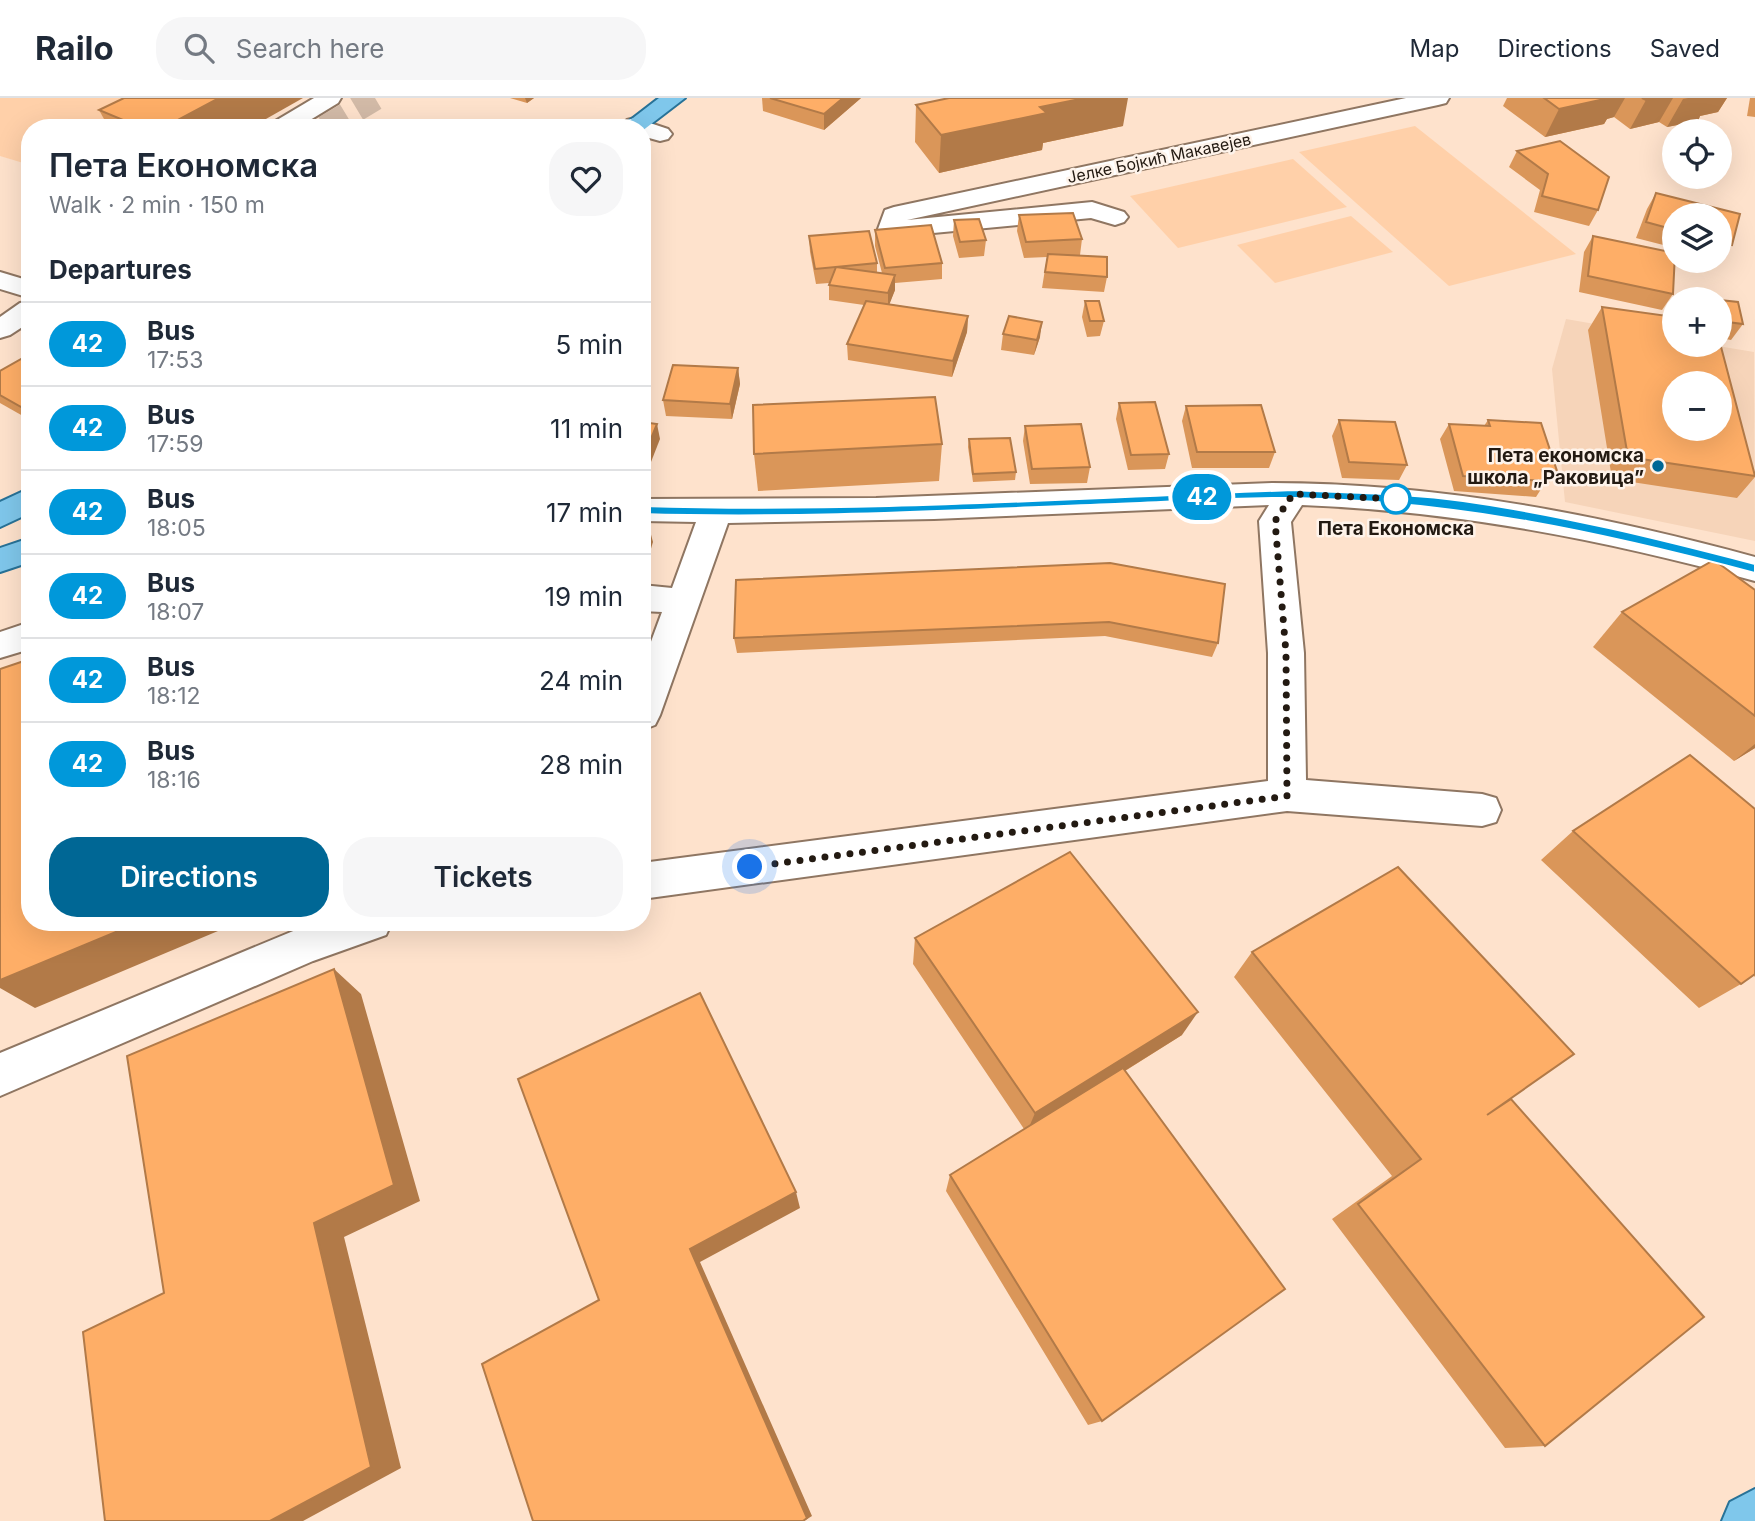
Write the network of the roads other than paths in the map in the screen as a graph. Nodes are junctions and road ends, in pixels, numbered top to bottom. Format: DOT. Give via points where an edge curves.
graph roads {
  1 [pos="330,98"];
  2 [pos="674,98"];
  3 [pos="1438,98"];
  4 [pos="295,119"];
  5 [pos="643,119"];
  6 [pos="651,131"];
  7 [pos="660,134"];
  8 [pos="1115,217"];
  9 [pos="0,280"];
  10 [pos="21,287"];
  11 [pos="21,315"];
  12 [pos="0,329"];
  13 [pos="21,341"];
  14 [pos="0,344"];
  15 [pos="1293,494"];
  16 [pos="21,496"];
  17 [pos="0,502"];
  18 [pos="21,504"];
  19 [pos="651,510"];
  20 [pos="716,512"];
  21 [pos="0,516"];
  22 [pos="21,553"];
  23 [pos="0,560"];
  24 [pos="1755,569"];
  25 [pos="651,599"];
  26 [pos="684,601"];
  27 [pos="21,638"];
  28 [pos="0,645"];
  29 [pos="651,686"];
  30 [pos="1287,796"];
  31 [pos="1482,810"];
  32 [pos="651,880"];
  33 [pos="345,931"];
  34 [pos="1,1074"];
  35 [pos="1755,1516"];
  36 [pos="1749,1521"];
  1 -- 4 [label="street"];
  2 -- 5 [label="main road"];
  3 -- 8 [label="street, Јелке Бојкић Макавејев" via="894,215 891,229 1091,210"];
  6 -- 7 [label="street"];
  9 -- 10 [label="street"];
  11 -- 12 [label="street"];
  13 -- 14 [label="street"];
  15 -- 20 [label="street"];
  15 -- 24 [label="street" via="1493,509 1647,540"];
  15 -- 30 [label="street" via="1275,521 1286,653"];
  16 -- 17 [label="main road"];
  18 -- 21 [label="main road"];
  19 -- 20 [label="street"];
  20 -- 26 [label="street"];
  22 -- 23 [label="main road"];
  25 -- 26 [label="street"];
  26 -- 29 [label="street"];
  27 -- 28 [label="street"];
  30 -- 31 [label="street"];
  30 -- 32 [label="street"];
  33 -- 34 [label="street"];
  35 -- 36 [label="main road"];
}
